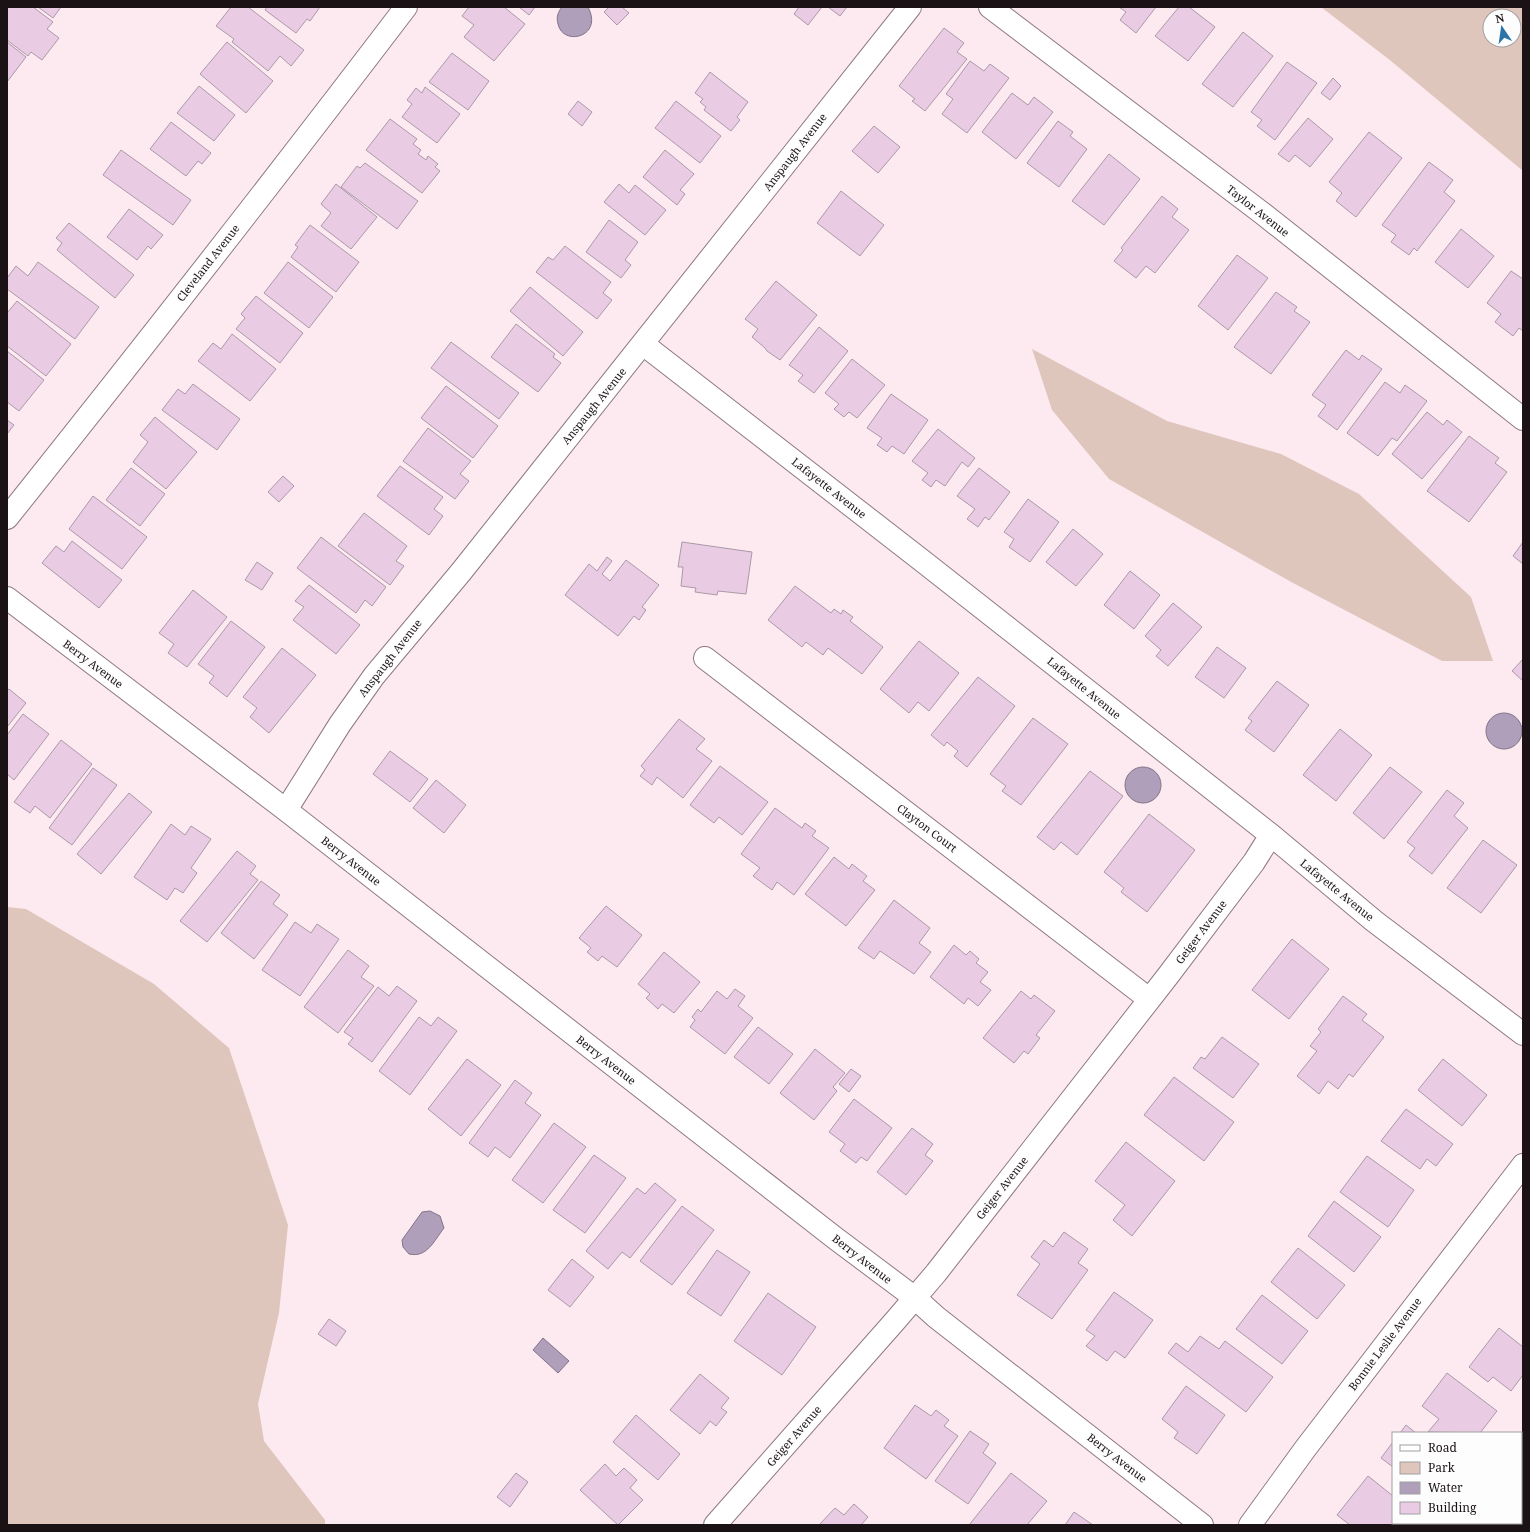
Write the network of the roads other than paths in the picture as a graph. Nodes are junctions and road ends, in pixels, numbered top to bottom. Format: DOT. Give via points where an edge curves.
graph roads {
  1 [pos="406,7"];
  2 [pos="910,7"];
  3 [pos="990,7"];
  4 [pos="643,344"];
  5 [pos="1523,419"];
  6 [pos="7,518"];
  7 [pos="7,598"];
  8 [pos="705,658"];
  9 [pos="286,810"];
  10 [pos="1271,835"];
  11 [pos="1149,999"];
  12 [pos="1523,1034"];
  13 [pos="1523,1165"];
  14 [pos="915,1298"];
  15 [pos="715,1525"];
  16 [pos="1202,1525"];
  17 [pos="1250,1525"];
  1 -- 6 [label="street, Cleveland Avenue" via="359,71"];
  2 -- 4 [label="street, Anspaugh Avenue"];
  3 -- 5 [label="street, Taylor Avenue" via="1262,213"];
  4 -- 9 [label="street, Anspaugh Avenue" via="461,572 374,676 340,724"];
  4 -- 10 [label="street, Lafayette Avenue"];
  7 -- 9 [label="street, Berry Avenue"];
  8 -- 11 [label="street, Clayton Court"];
  9 -- 14 [label="street, Berry Avenue"];
  10 -- 11 [label="street, Geiger Avenue" via="1254,862"];
  10 -- 12 [label="street, Lafayette Avenue" via="1374,921"];
  11 -- 14 [label="street, Geiger Avenue"];
  13 -- 17 [label="street, Bonnie Leslie Avenue" via="1305,1449"];
  14 -- 15 [label="street, Geiger Avenue"];
  14 -- 16 [label="street, Berry Avenue"];
}
